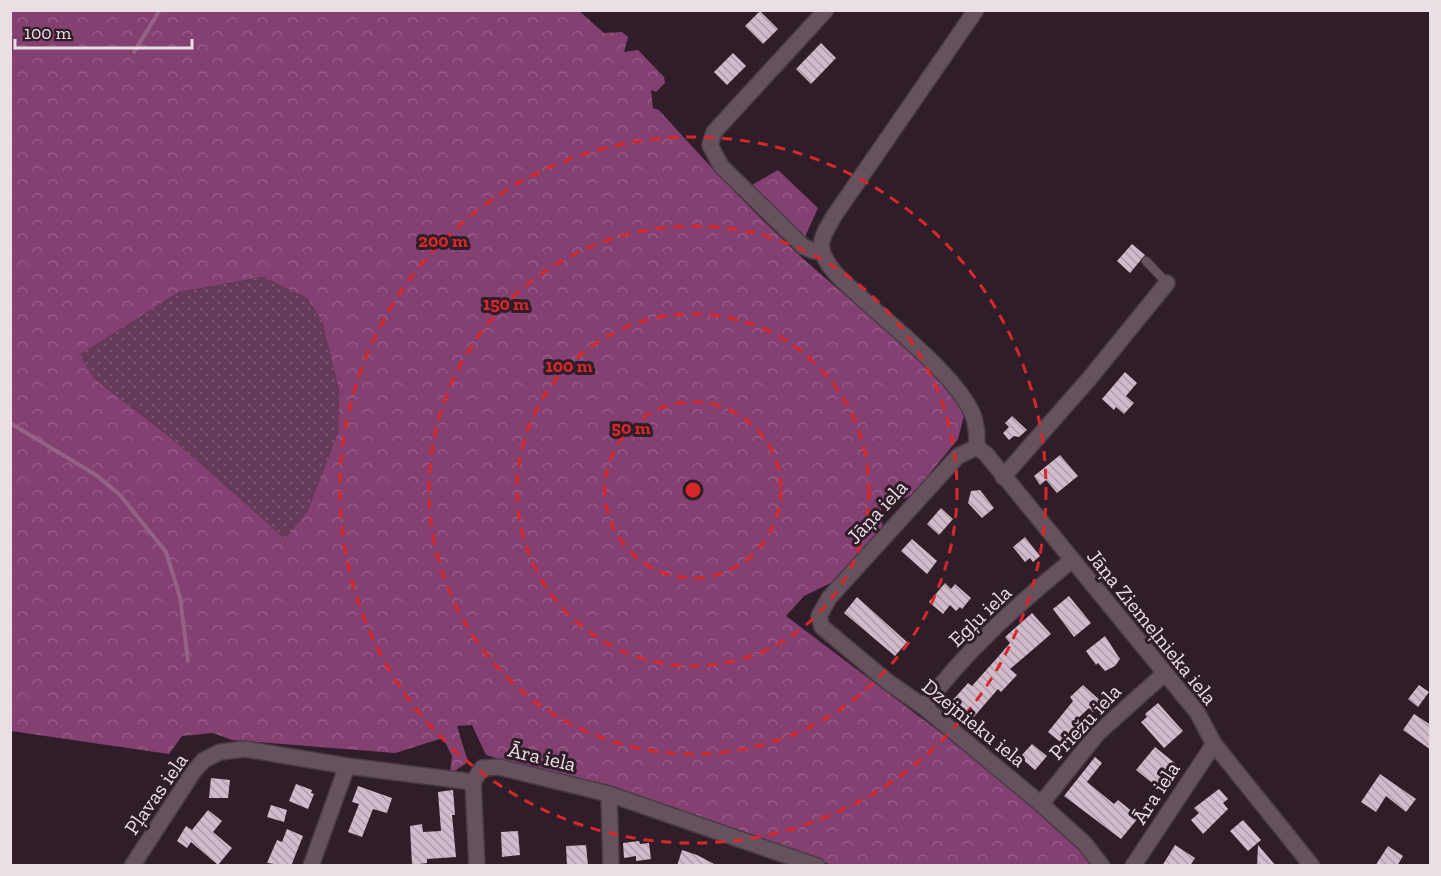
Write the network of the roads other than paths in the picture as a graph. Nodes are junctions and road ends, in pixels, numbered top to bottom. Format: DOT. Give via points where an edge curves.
graph roads {
  1 [pos="826,10"];
  2 [pos="976,10"];
  3 [pos="822,250"];
  4 [pos="1146,261"];
  5 [pos="1167,283"];
  6 [pos="977,447"];
  7 [pos="1004,477"];
  8 [pos="1071,561"];
  9 [pos="819,616"];
  10 [pos="1164,672"];
  11 [pos="924,707"];
  12 [pos="1214,744"];
  13 [pos="347,766"];
  14 [pos="473,782"];
  15 [pos="609,794"];
  16 [pos="1041,804"];
  17 [pos="132,866"];
  18 [pos="311,866"];
  19 [pos="477,866"];
  20 [pos="611,866"];
  21 [pos="817,866"];
  22 [pos="1102,866"];
  23 [pos="1132,866"];
  24 [pos="1312,866"];
  1 -- 3 [label="street" via="714,132 710,145 721,166 804,247"];
  2 -- 3 [label="street" via="834,216 822,239"];
  3 -- 6 [label="street" via="844,282 929,359 959,392 977,430"];
  4 -- 5 [label="lane"];
  5 -- 7 [label="street"];
  6 -- 7 [label="street, Jāņa Ziemeļnieka iela"];
  6 -- 9 [label="street, Jāņa iela" via="958,456 889,529 828,598"];
  7 -- 8 [label="street, Jāņa Ziemeļnieka iela"];
  8 -- 10 [label="street, Jāņa Ziemeļnieka iela"];
  8 -- 11 [label="street, Egļu iela" via="995,628 940,684"];
  9 -- 11 [label="street, Dzejnieku iela" via="822,627 855,656"];
  10 -- 12 [label="street, Jāņa Ziemeļnieka iela" via="1197,712"];
  10 -- 16 [label="street, Priežu iela" via="1098,734"];
  11 -- 16 [label="street, Dzejnieku iela"];
  12 -- 23 [label="street, Āra iela"];
  12 -- 24 [label="street, Jāņa Ziemeļnieka iela"];
  13 -- 14 [label="street"];
  13 -- 17 [label="street, Pļavas iela" via="245,749 220,752 194,771"];
  13 -- 18 [label="street"];
  14 -- 15 [label="street, Āra iela" via="482,768 499,767"];
  14 -- 19 [label="street"];
  15 -- 20 [label="street"];
  15 -- 21 [label="street, Āra iela"];
  16 -- 22 [label="street, Dzejnieku iela" via="1085,844"];
}
